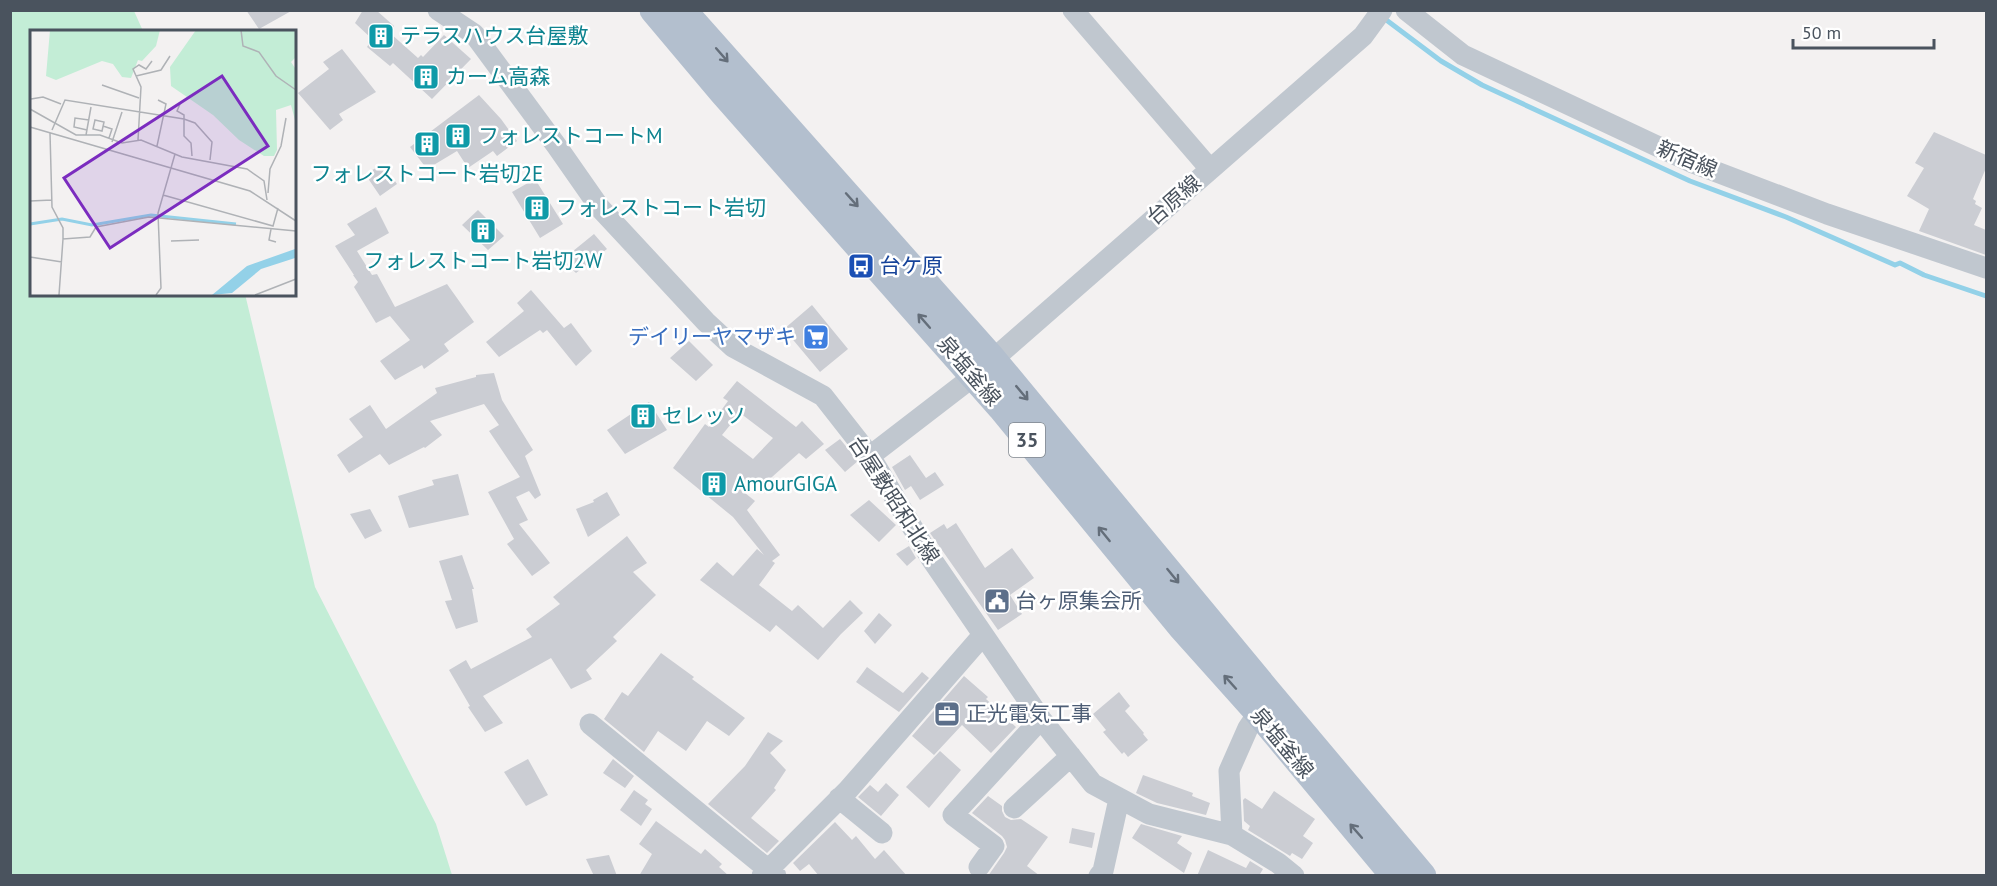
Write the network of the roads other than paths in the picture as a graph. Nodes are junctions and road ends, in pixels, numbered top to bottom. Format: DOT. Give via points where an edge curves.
graph roads {
  1 [pos="438,10"];
  2 [pos="653,10"];
  3 [pos="683,10"];
  4 [pos="1073,10"];
  5 [pos="1406,10"];
  6 [pos="1378,16"];
  7 [pos="1210,169"];
  8 [pos="1986,268"];
  9 [pos="993,359"];
  10 [pos="974,376"];
  11 [pos="870,456"];
  12 [pos="983,635"];
  13 [pos="1257,713"];
  14 [pos="1041,719"];
  15 [pos="590,724"];
  16 [pos="1071,756"];
  17 [pos="839,798"];
  18 [pos="1119,799"];
  19 [pos="1014,808"];
  20 [pos="882,833"];
  21 [pos="1232,835"];
  22 [pos="980,867"];
  23 [pos="769,874"];
  24 [pos="1099,876"];
  25 [pos="1294,876"];
  26 [pos="1394,876"];
  27 [pos="1423,876"];
  1 -- 11 [label="street, 台屋敷昭和北線" via="474,34 600,208 706,322 733,347 824,396"];
  10 -- 2 [label="main road, 泉塩釜線 / 35, one-way"];
  3 -- 9 [label="main road, 泉塩釜線 / 35, one-way"];
  4 -- 7 [label="street"];
  5 -- 8 [label="street, 新宿線" via="1463,55 1693,163"];
  6 -- 7 [label="street, 台原線" via="1363,36"];
  7 -- 9 [label="street, 台原線"];
  9 -- 10 [label="street, 台原線"];
  9 -- 27 [label="main road, 泉塩釜線 / 35, one-way"];
  10 -- 11 [label="street, 台原線"];
  13 -- 10 [label="main road, 泉塩釜線 / 35, one-way"];
  11 -- 12 [label="street, 台屋敷昭和北線" via="930,557"];
  12 -- 14 [label="street, 台屋敷昭和北線"];
  12 -- 17 [label="street"];
  13 -- 21 [label="street" via="1229,771"];
  26 -- 13 [label="main road, 泉塩釜線 / 35, one-way"];
  14 -- 16 [label="street, 台屋敷昭和北線"];
  14 -- 22 [label="street" via="953,816 993,846"];
  15 -- 23 [label="street"];
  16 -- 18 [label="street, 台屋敷昭和北線" via="1093,784"];
  16 -- 19 [label="street"];
  17 -- 20 [label="street"];
  17 -- 23 [label="street"];
  18 -- 21 [label="street, 台屋敷昭和北線" via="1149,814"];
  18 -- 24 [label="street"];
  21 -- 25 [label="street, 台屋敷昭和北線"];
}
